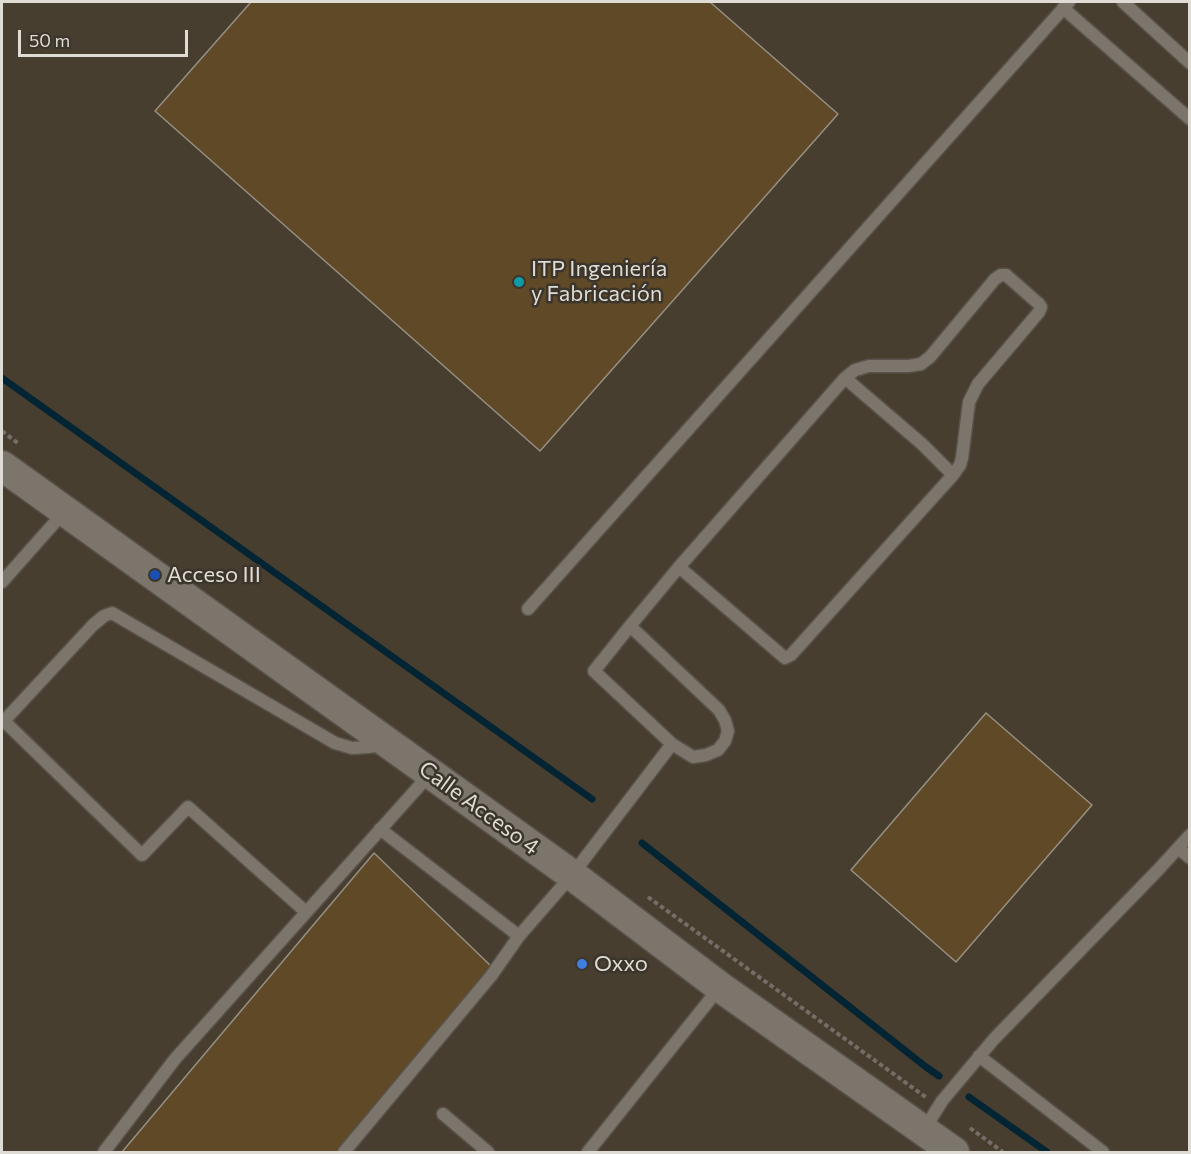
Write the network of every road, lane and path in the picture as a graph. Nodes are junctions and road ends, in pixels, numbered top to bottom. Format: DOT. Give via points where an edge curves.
graph roads {
  1 [pos="1124,2"];
  2 [pos="1066,5"];
  3 [pos="1190,63"];
  4 [pos="1190,119"];
  5 [pos="845,378"];
  6 [pos="2,466"];
  7 [pos="953,475"];
  8 [pos="65,511"];
  9 [pos="680,567"];
  10 [pos="2,582"];
  11 [pos="528,609"];
  12 [pos="630,626"];
  13 [pos="389,743"];
  14 [pos="672,744"];
  15 [pos="430,773"];
  16 [pos="380,829"];
  17 [pos="1190,835"];
  18 [pos="1178,848"];
  19 [pos="1190,858"];
  20 [pos="572,875"];
  21 [pos="306,912"];
  22 [pos="519,936"];
  23 [pos="720,987"];
  24 [pos="979,1056"];
  25 [pos="443,1114"];
  26 [pos="923,1131"];
  27 [pos="104,1152"];
  28 [pos="344,1152"];
  29 [pos="488,1152"];
  30 [pos="588,1152"];
  31 [pos="954,1152"];
  32 [pos="1103,1152"];
  1 -- 3 [label="lane"];
  2 -- 4 [label="lane"];
  2 -- 11 [label="lane"];
  5 -- 7 [label="lane"];
  5 -- 7 [label="lane" via="869,366 921,363 1001,275 1006,275 1039,304 1039,312 978,384 969,402 962,458"];
  5 -- 9 [label="lane"];
  6 -- 8 [label="street, Calle Acceso 4"];
  7 -- 9 [label="lane" via="787,657"];
  8 -- 10 [label="lane"];
  8 -- 13 [label="street, Calle Acceso 4"];
  9 -- 12 [label="lane"];
  12 -- 14 [label="lane" via="594,671"];
  12 -- 14 [label="lane" via="725,720 728,731 718,750 693,757"];
  13 -- 15 [label="street, Calle Acceso 4"];
  13 -- 21 [label="lane" via="352,748 335,743 112,613 93,624 4,721 142,855 188,807"];
  14 -- 20 [label="lane"];
  15 -- 16 [label="lane"];
  15 -- 20 [label="street, Calle Acceso 4"];
  16 -- 21 [label="lane"];
  16 -- 22 [label="lane"];
  17 -- 18 [label="lane"];
  18 -- 19 [label="lane"];
  18 -- 24 [label="lane"];
  20 -- 22 [label="lane"];
  20 -- 23 [label="street, Calle Acceso 4"];
  21 -- 27 [label="lane" via="175,1059"];
  22 -- 28 [label="lane" via="491,976"];
  23 -- 26 [label="street, Calle Acceso 4"];
  23 -- 30 [label="lane"];
  24 -- 26 [label="lane"];
  24 -- 32 [label="lane"];
  25 -- 29 [label="lane"];
  26 -- 31 [label="street, Calle Acceso 4"];
}
